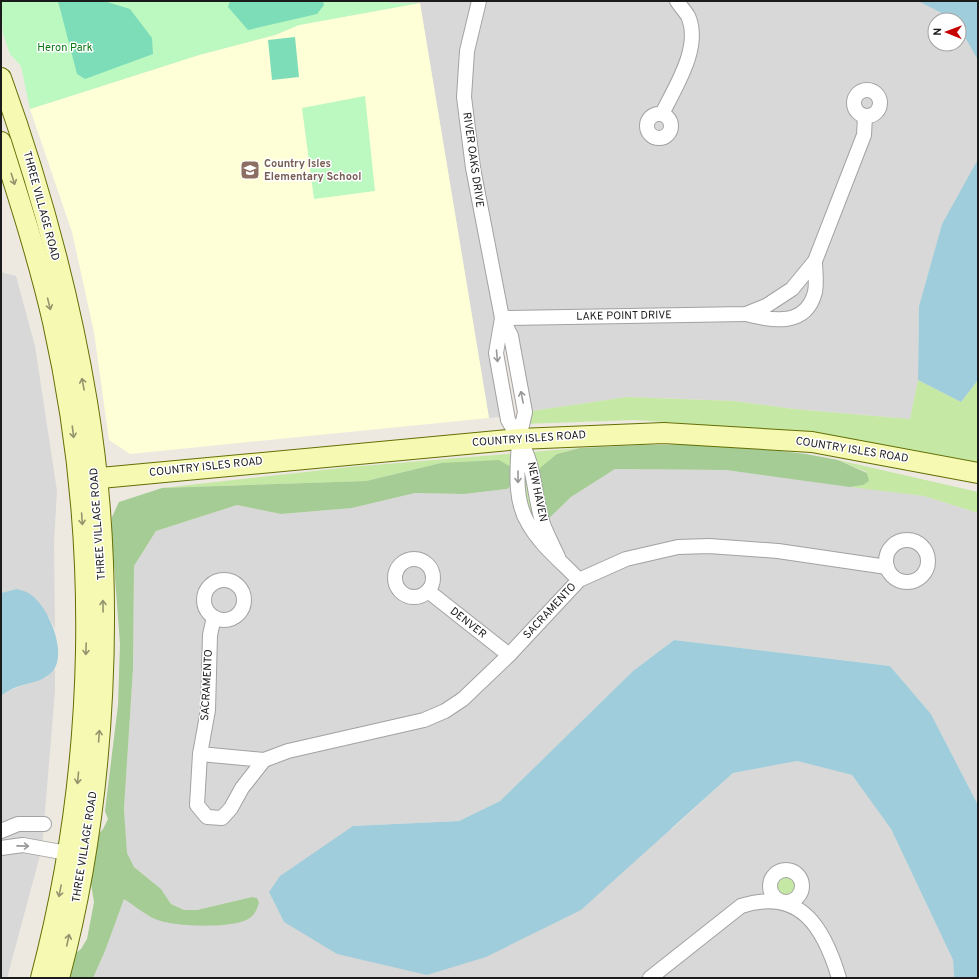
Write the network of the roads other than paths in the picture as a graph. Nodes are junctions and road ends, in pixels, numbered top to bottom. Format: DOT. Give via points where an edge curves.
graph roads {
  1 [pos="479,1"];
  2 [pos="677,1"];
  3 [pos="1,78"];
  4 [pos="662,114"];
  5 [pos="865,116"];
  6 [pos="1,142"];
  7 [pos="815,261"];
  8 [pos="746,314"];
  9 [pos="502,318"];
  10 [pos="519,439"];
  11 [pos="978,473"];
  12 [pos="88,479"];
  13 [pos="887,567"];
  14 [pos="579,580"];
  15 [pos="428,591"];
  16 [pos="214,617"];
  17 [pos="509,655"];
  18 [pos="200,754"];
  19 [pos="264,760"];
  20 [pos="44,824"];
  21 [pos="1,830"];
  22 [pos="89,831"];
  23 [pos="1,848"];
  24 [pos="68,853"];
  25 [pos="41,978"];
  26 [pos="59,978"];
  27 [pos="650,978"];
  28 [pos="839,978"];
  1 -- 9 [label="street, RIVER OAKS DRIVE" via="467,51 464,97 473,168"];
  2 -- 4 [label="street" via="688,17 692,44 685,67"];
  12 -- 3 [label="street, THREE VILLAGE ROAD, one-way" via="87,403 70,318 22,139"];
  5 -- 7 [label="street, LAKE POINT DRIVE" via="864,135"];
  6 -- 12 [label="street, THREE VILLAGE ROAD, one-way" via="33,242 53,323 69,407"];
  7 -- 8 [label="street, LAKE POINT DRIVE" via="792,289"];
  7 -- 8 [label="street, LAKE POINT DRIVE" via="815,291 804,312 792,319 779,320"];
  8 -- 9 [label="street, LAKE POINT DRIVE"];
  9 -- 10 [label="street, RIVER OAKS DRIVE" via="496,353 508,420"];
  10 -- 11 [label="street, COUNTRY ISLES ROAD" via="664,433 804,442"];
  10 -- 12 [label="street, COUNTRY ISLES ROAD"];
  10 -- 14 [label="street, NEW HAVEN" via="532,468 543,524 558,557"];
  22 -- 12 [label="street, THREE VILLAGE ROAD, one-way" via="100,712 103,636 102,565"];
  12 -- 24 [label="street, THREE VILLAGE ROAD, one-way" via="84,710 76,800"];
  13 -- 14 [label="street, SACRAMENTO" via="778,551 708,546 685,547 626,559"];
  14 -- 17 [label="street, SACRAMENTO"];
  15 -- 17 [label="street, DENVER"];
  16 -- 18 [label="street, SACRAMENTO" via="210,635 208,710"];
  17 -- 19 [label="street, SACRAMENTO" via="463,699 445,711 424,720 288,751"];
  18 -- 19 [label="street, SACRAMENTO"];
  18 -- 19 [label="street, SACRAMENTO" via="198,805 207,817 222,818"];
  20 -- 21 [label="street" via="18,824"];
  22 -- 24 [label="street"];
  26 -- 22 [label="street, THREE VILLAGE ROAD, one-way" via="86,858"];
  23 -- 24 [label="street, one-way" via="23,845"];
  24 -- 25 [label="street, THREE VILLAGE ROAD, one-way"];
  27 -- 28 [label="street" via="742,906 756,901 786,902 806,915 832,954"];
}
